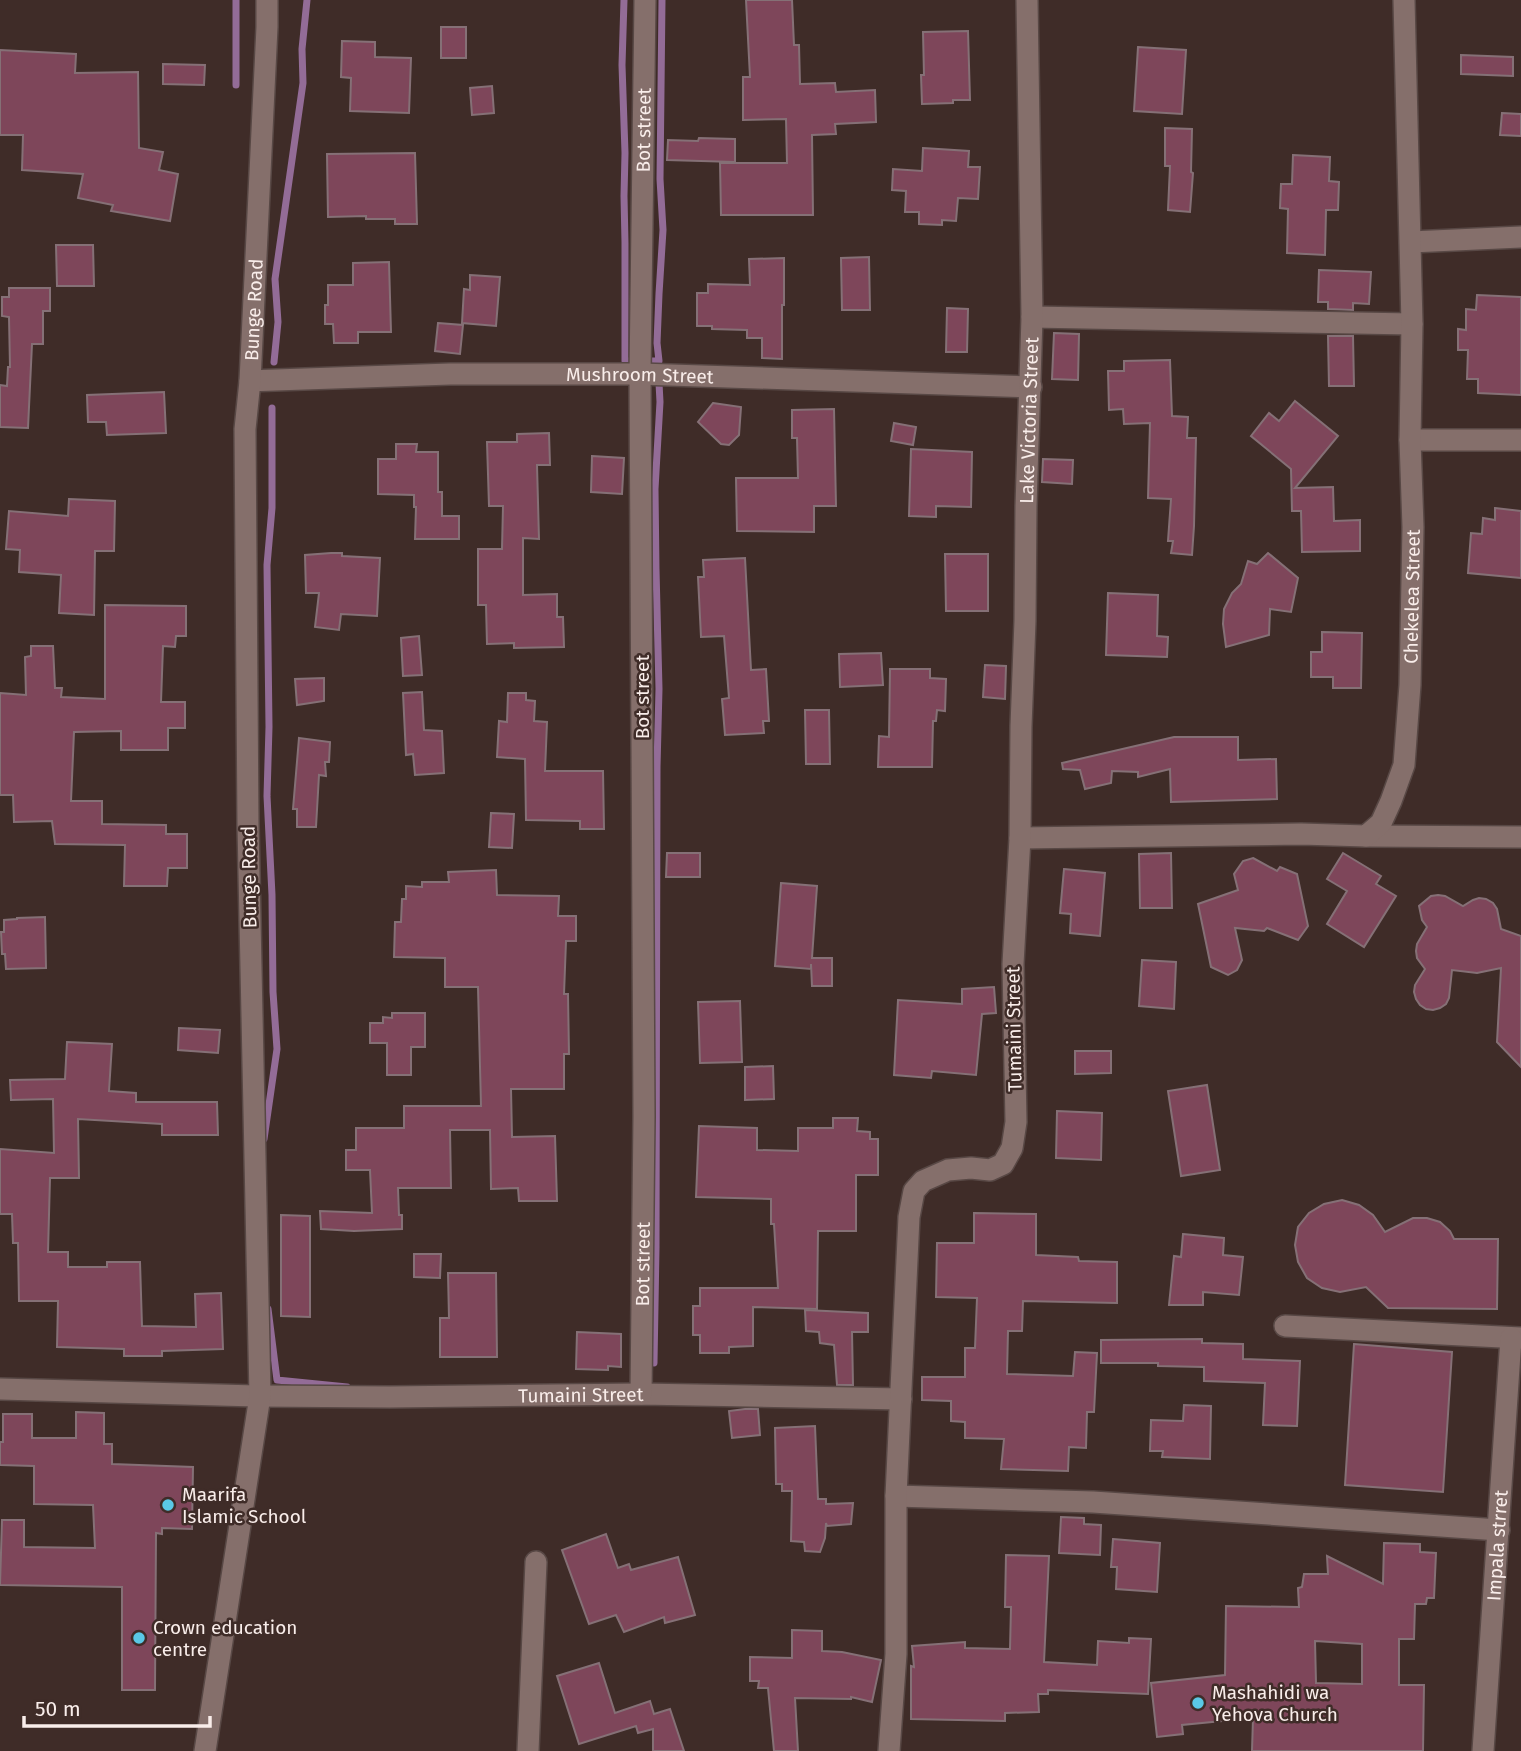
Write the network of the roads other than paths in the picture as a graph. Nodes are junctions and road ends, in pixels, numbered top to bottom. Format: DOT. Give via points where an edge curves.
graph roads {
  1 [pos="267,0"];
  2 [pos="645,0"];
  3 [pos="1027,0"];
  4 [pos="1404,0"];
  5 [pos="1521,237"];
  6 [pos="1411,242"];
  7 [pos="1032,317"];
  8 [pos="1412,324"];
  9 [pos="640,374"];
  10 [pos="250,381"];
  11 [pos="1031,387"];
  12 [pos="1410,440"];
  13 [pos="1521,440"];
  14 [pos="1366,836"];
  15 [pos="1521,837"];
  16 [pos="1020,838"];
  17 [pos="1285,1326"];
  18 [pos="1516,1338"];
  19 [pos="0,1389"];
  20 [pos="641,1394"];
  21 [pos="260,1396"];
  22 [pos="901,1399"];
  23 [pos="896,1496"];
  24 [pos="1499,1530"];
  25 [pos="536,1562"];
  26 [pos="205,1751"];
  27 [pos="528,1751"];
  28 [pos="888,1751"];
  29 [pos="1483,1751"];
  1 -- 10 [label="street, Bunge Road"];
  2 -- 9 [label="street, Bot street"];
  3 -- 7 [label="street, Lake Victoria Street"];
  4 -- 6 [label="street, Chekelea Street"];
  5 -- 6 [label="street"];
  6 -- 8 [label="street, Chekelea Street"];
  7 -- 8 [label="street"];
  7 -- 11 [label="street, Lake Victoria Street"];
  8 -- 12 [label="street, Chekelea Street"];
  9 -- 10 [label="street, Mushroom Street"];
  9 -- 11 [label="street, Mushroom Street"];
  9 -- 20 [label="street, Bot street" via="645,1116"];
  10 -- 21 [label="street, Bunge Road" via="245,429 248,811"];
  11 -- 16 [label="street, Lake Victoria Street"];
  12 -- 13 [label="street"];
  12 -- 14 [label="street, Chekelea Street" via="1413,527 1404,765 1381,823"];
  14 -- 15 [label="street"];
  14 -- 16 [label="street"];
  16 -- 22 [label="street, Tumaini Street" via="1013,964 1016,1122 1012,1148 1003,1164 990,1170 947,1170 923,1181 914,1191"];
  17 -- 18 [label="street"];
  18 -- 24 [label="street, Impala strret"];
  19 -- 21 [label="street, Tumaini Street"];
  20 -- 21 [label="street, Tumaini Street"];
  20 -- 22 [label="street, Tumaini Street"];
  21 -- 26 [label="street, Bunge Road"];
  22 -- 23 [label="street, Tumaini Street"];
  23 -- 24 [label="street" via="1093,1502"];
  23 -- 28 [label="street, Tumaini Street" via="896,1654"];
  24 -- 29 [label="street, Impala strret"];
  25 -- 27 [label="street"];
}
